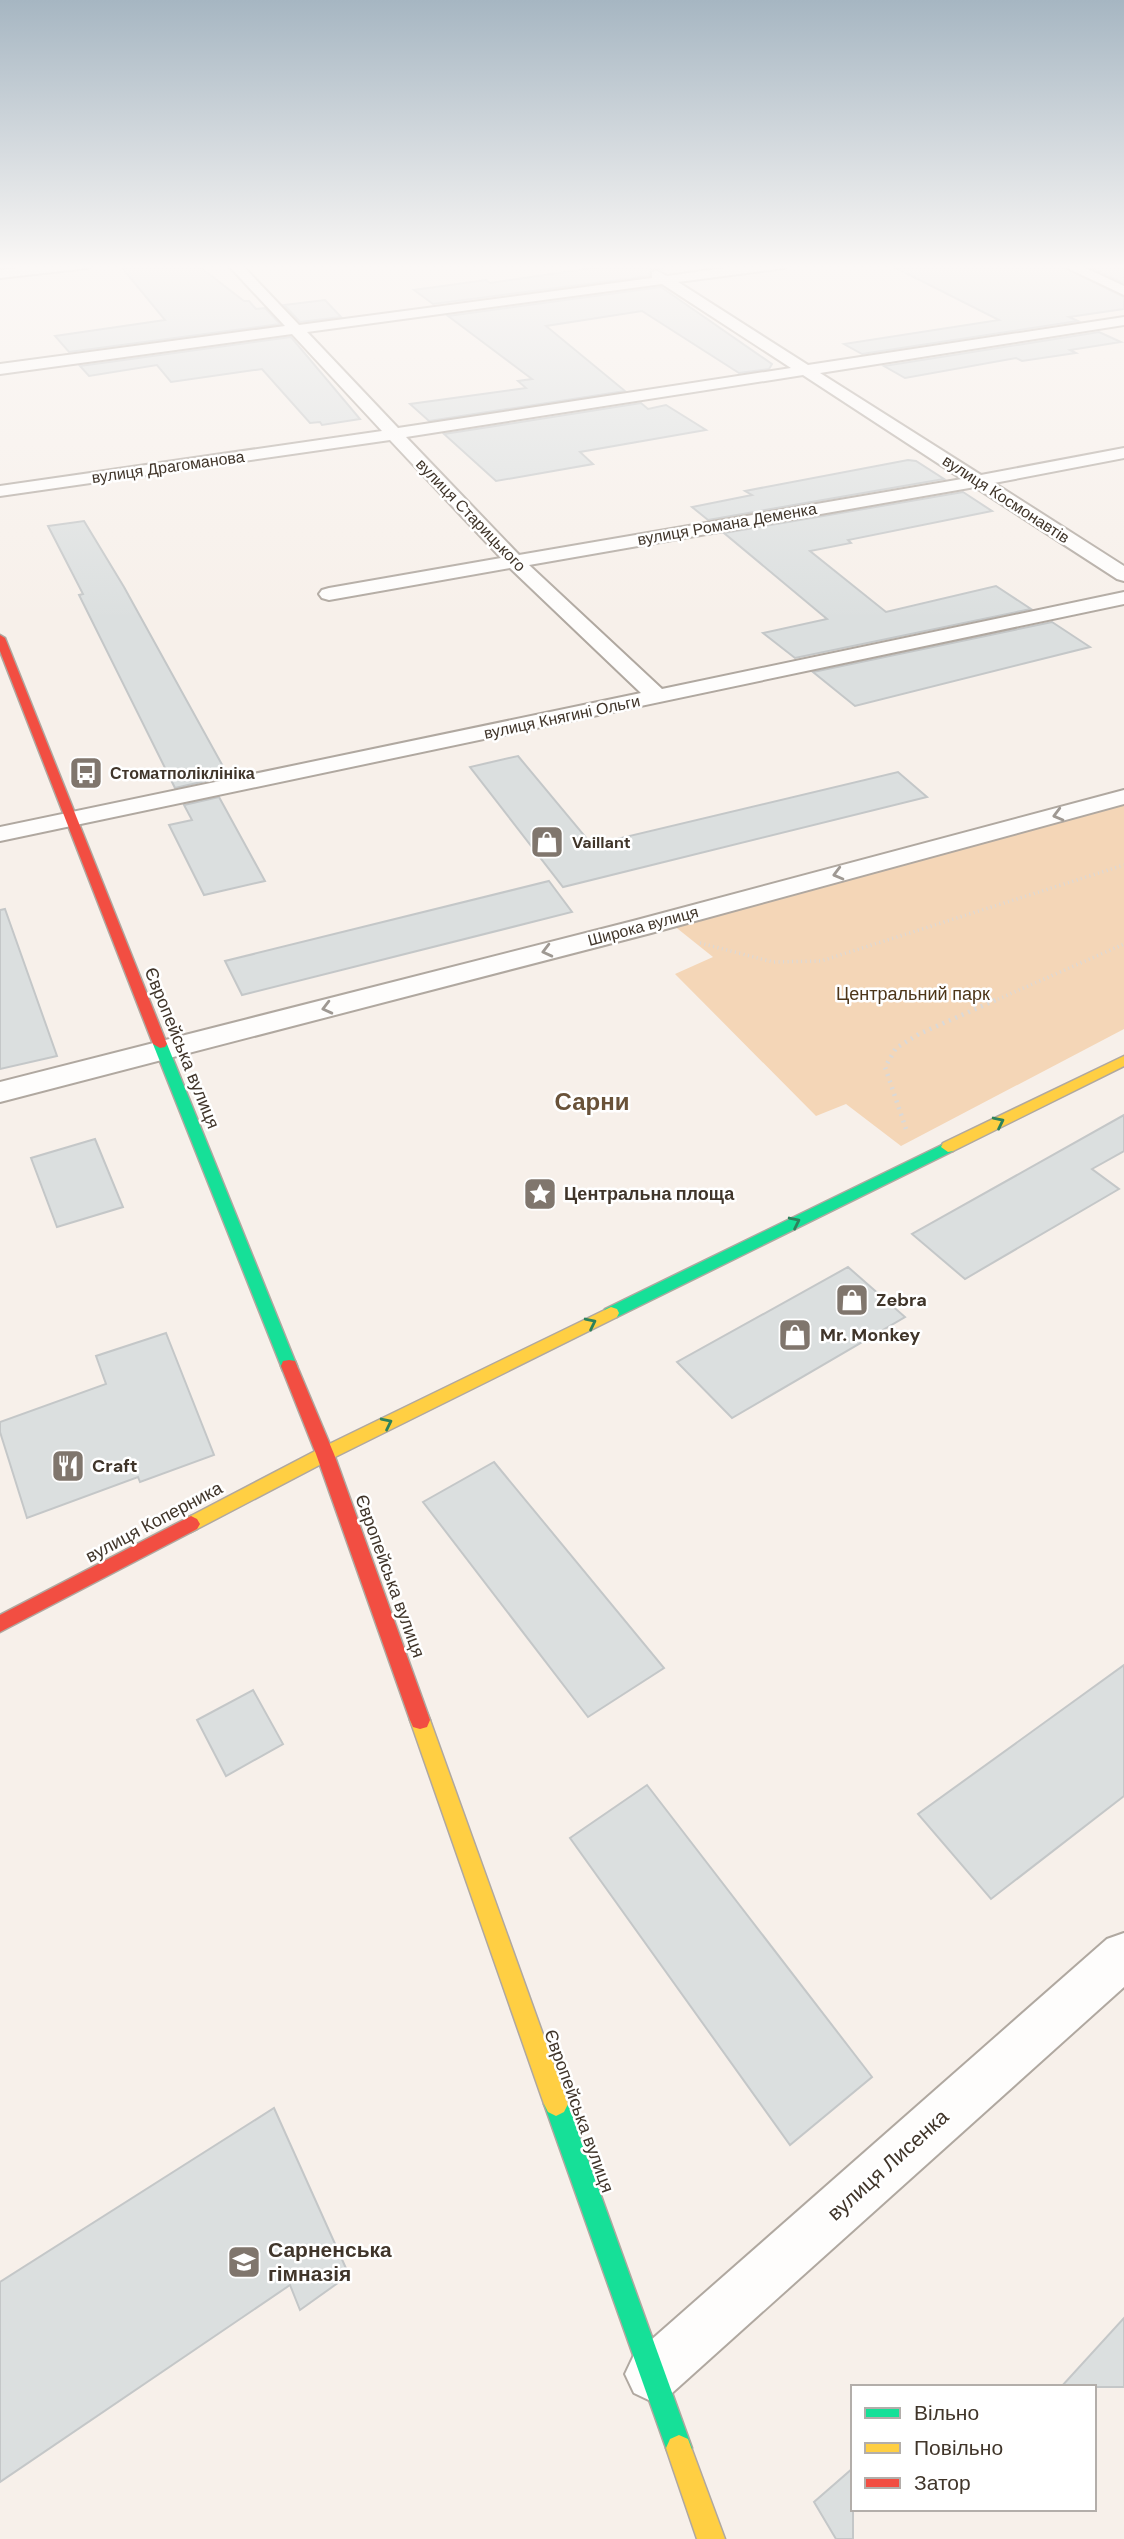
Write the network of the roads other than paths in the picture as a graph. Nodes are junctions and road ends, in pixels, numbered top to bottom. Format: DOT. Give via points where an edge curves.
graph roads {
  1 [pos="345,382"];
  2 [pos="719,382"];
  3 [pos="825,382"];
  4 [pos="394,434"];
  5 [pos="1124,453"];
  6 [pos="979,481"];
  7 [pos="0,491"];
  8 [pos="514,561"];
  9 [pos="1124,575"];
  10 [pos="329,594"];
  11 [pos="1124,598"];
  12 [pos="3,651"];
  13 [pos="658,697"];
  14 [pos="1124,797"];
  15 [pos="73,818"];
  16 [pos="0,834"];
  17 [pos="162,1051"];
  18 [pos="1124,1060"];
  19 [pos="0,1092"];
  20 [pos="326,1454"];
  21 [pos="0,1624"];
  22 [pos="1124,1956"];
  23 [pos="653,2374"];
  24 [pos="711,2539"];
  1 -- 4 [label="street, вулиця Старицького"];
  2 -- 4 [label="street, вулиця Драгоманова"];
  3 -- 6 [label="street, вулиця Космонавтів"];
  4 -- 7 [label="street, вулиця Драгоманова"];
  4 -- 8 [label="street, вулиця Старицького"];
  5 -- 6 [label="street, вулиця Романа Деменка"];
  6 -- 8 [label="street, вулиця Романа Деменка"];
  6 -- 9 [label="street, вулиця Космонавтів"];
  8 -- 10 [label="street, вулиця Романа Деменка"];
  8 -- 13 [label="street, вулиця Старицького"];
  11 -- 13 [label="street, вулиця Княгині Ольги"];
  12 -- 15 [label="main road, Європейська вулиця"];
  13 -- 15 [label="street, вулиця Княгині Ольги"];
  14 -- 17 [label="street, Широка вулиця, one-way"];
  15 -- 16 [label="street, вулиця Княгині Ольги"];
  15 -- 17 [label="main road, Європейська вулиця"];
  17 -- 19 [label="street, Широка вулиця"];
  17 -- 20 [label="main road, Європейська вулиця"];
  20 -- 18 [label="main road, one-way"];
  20 -- 21 [label="main road, вулиця Коперника"];
  20 -- 23 [label="main road, Європейська вулиця"];
  22 -- 23 [label="street, вулиця Лисенка"];
  23 -- 24 [label="main road, Європейська вулиця"];
}
